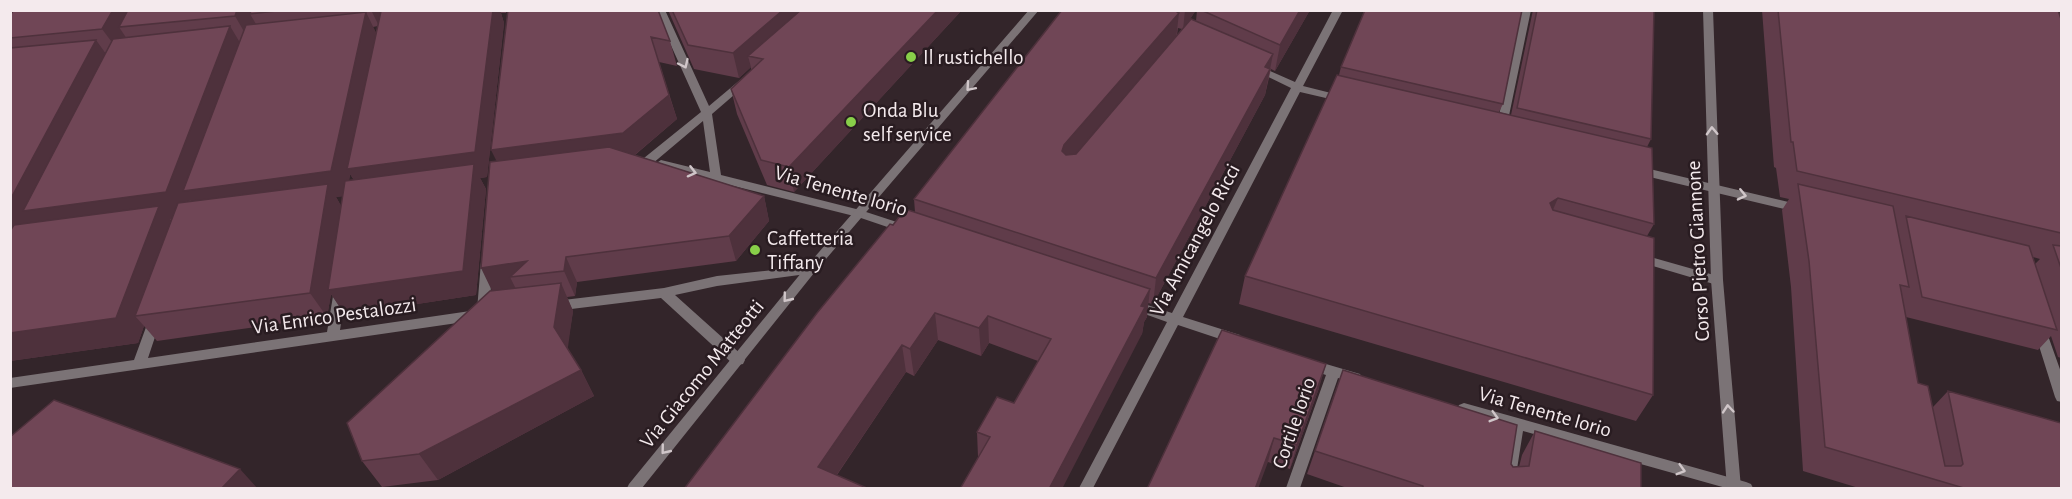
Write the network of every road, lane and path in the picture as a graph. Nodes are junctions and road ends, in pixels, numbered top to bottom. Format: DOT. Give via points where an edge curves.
graph roads {
  1 [pos="660,10"];
  2 [pos="1035,10"];
  3 [pos="1338,10"];
  4 [pos="1526,10"];
  5 [pos="1708,10"];
  6 [pos="1247,65"];
  7 [pos="749,77"];
  8 [pos="1299,88"];
  9 [pos="1354,102"];
  10 [pos="707,114"];
  11 [pos="1499,137"];
  12 [pos="1624,167"];
  13 [pos="716,178"];
  14 [pos="1714,189"];
  15 [pos="1815,212"];
  16 [pos="861,214"];
  17 [pos="917,233"];
  18 [pos="489,248"];
  19 [pos="1625,254"];
  20 [pos="810,270"];
  21 [pos="341,279"];
  22 [pos="1717,280"];
  23 [pos="664,293"];
  24 [pos="1119,300"];
  25 [pos="540,308"];
  26 [pos="158,309"];
  27 [pos="2036,318"];
  28 [pos="1175,319"];
  29 [pos="333,336"];
  30 [pos="1249,344"];
  31 [pos="1292,358"];
  32 [pos="738,360"];
  33 [pos="139,364"];
  34 [pos="1334,372"];
  35 [pos="1368,382"];
  36 [pos="10,383"];
  37 [pos="2061,397"];
  38 [pos="1449,405"];
  39 [pos="1517,424"];
  40 [pos="1738,487"];
  41 [pos="634,489"];
  42 [pos="1086,489"];
  43 [pos="1293,489"];
  44 [pos="1507,489"];
  1 -- 10 [label="street, one-way"];
  2 -- 16 [label="street, Via Giacomo Matteotti, one-way"];
  3 -- 8 [label="street, Via Amicangelo Ricci"];
  4 -- 11 [label="street"];
  14 -- 5 [label="street, Corso Pietro Giannone, one-way"];
  6 -- 8 [label="street"];
  7 -- 10 [label="street"];
  8 -- 9 [label="street"];
  8 -- 28 [label="street, Via Amicangelo Ricci"];
  10 -- 13 [label="street"];
  10 -- 13 [label="street, Via Tenente Iorio, one-way" via="642,162"];
  12 -- 14 [label="street"];
  13 -- 16 [label="street, Via Tenente Iorio"];
  14 -- 15 [label="street, one-way"];
  14 -- 22 [label="street, Corso Pietro Giannone"];
  16 -- 17 [label="street, Via Tenente Iorio"];
  16 -- 20 [label="street, Via Giacomo Matteotti"];
  18 -- 29 [label="street, Via Enrico Pestalozzi" via="489,314"];
  19 -- 22 [label="street"];
  20 -- 23 [label="street" via="717,281"];
  20 -- 32 [label="street, Via Giacomo Matteotti, one-way"];
  21 -- 29 [label="street"];
  40 -- 22 [label="street, Corso Pietro Giannone, one-way"];
  23 -- 25 [label="street"];
  23 -- 32 [label="street"];
  24 -- 28 [label="street"];
  26 -- 33 [label="street"];
  27 -- 37 [label="street"];
  28 -- 30 [label="street"];
  28 -- 42 [label="street, Via Amicangelo Ricci"];
  29 -- 33 [label="street, Via Enrico Pestalozzi"];
  31 -- 34 [label="street"];
  32 -- 41 [label="street, Via Giacomo Matteotti, one-way"];
  33 -- 36 [label="street, Via Enrico Pestalozzi"];
  34 -- 35 [label="street"];
  34 -- 43 [label="street, Cortile Iorio"];
  38 -- 39 [label="street, Via Tenente Iorio, one-way"];
  39 -- 40 [label="street, Via Tenente Iorio, one-way"];
  39 -- 44 [label="street"];
}
